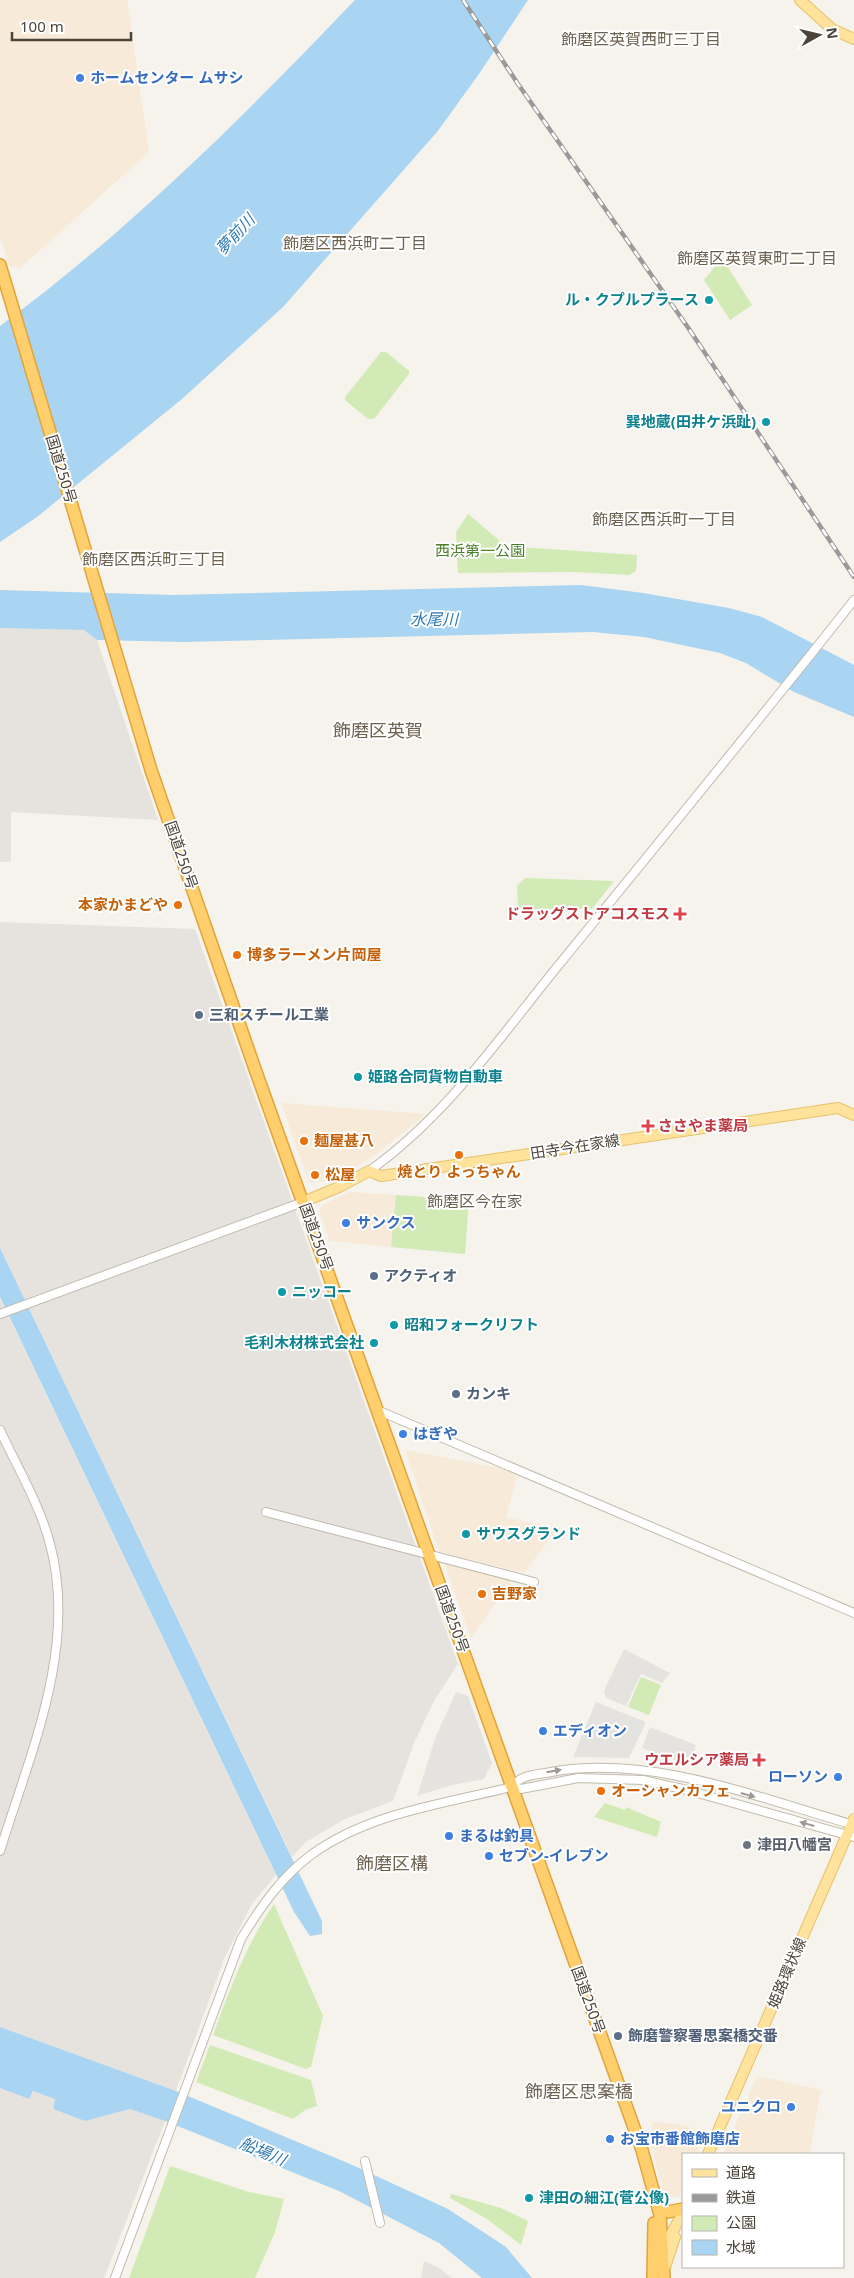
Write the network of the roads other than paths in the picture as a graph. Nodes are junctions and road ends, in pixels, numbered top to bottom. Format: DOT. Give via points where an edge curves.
graph roads {
  1 [pos="800,0"];
  2 [pos="854,39"];
  3 [pos="0,266"];
  4 [pos="854,600"];
  5 [pos="854,1115"];
  6 [pos="369,1170"];
  7 [pos="303,1202"];
  8 [pos="0,1314"];
  9 [pos="377,1410"];
  10 [pos="0,1430"];
  11 [pos="266,1512"];
  12 [pos="429,1553"];
  13 [pos="534,1582"];
  14 [pos="854,1613"];
  15 [pos="511,1787"];
  16 [pos="853,1822"];
  17 [pos="850,1836"];
  18 [pos="0,1850"];
  19 [pos="708,2153"];
  20 [pos="365,2161"];
  21 [pos="655,2201"];
  22 [pos="682,2212"];
  23 [pos="682,2214"];
  24 [pos="682,2215"];
  25 [pos="380,2223"];
  26 [pos="663,2249"];
  27 [pos="661,2270"];
  28 [pos="115,2278"];
  29 [pos="653,2278"];
  1 -- 2 [label="main road" via="832,29"];
  3 -- 7 [label="highway, 国道250号" via="151,770"];
  4 -- 6 [label="street" via="435,1116 395,1152"];
  5 -- 6 [label="main road, 田寺今在家線" via="838,1108 381,1176"];
  6 -- 7 [label="main road" via="340,1187"];
  7 -- 8 [label="street"];
  7 -- 9 [label="highway, 国道250号"];
  9 -- 12 [label="highway, 国道250号"];
  9 -- 14 [label="street"];
  10 -- 18 [label="street" via="44,1525 60,1607 54,1667"];
  11 -- 12 [label="street"];
  12 -- 13 [label="street"];
  12 -- 15 [label="highway, 国道250号"];
  15 -- 16 [label="street, one-way" via="519,1777 577,1767 629,1768 690,1779"];
  17 -- 15 [label="street, one-way" via="643,1780 578,1778 521,1789"];
  15 -- 21 [label="highway, 国道250号" via="642,2150"];
  15 -- 28 [label="street" via="387,1818 342,1836 310,1856 260,1908 241,1939"];
  16 -- 17 [label="main road, 姫路環状線"];
  17 -- 19 [label="main road, 姫路環状線"];
  20 -- 25 [label="street"];
  21 -- 22 [label="highway" via="668,2212"];
  21 -- 26 [label="highway, 国道250号" via="660,2215"];
  21 -- 27 [label="highway, 国道250号"];
  23 -- 26 [label="main road"];
  24 -- 27 [label="main road"];
  26 -- 27 [label="highway, 国道250号"];
  27 -- 29 [label="highway, 国道250号"];
}
